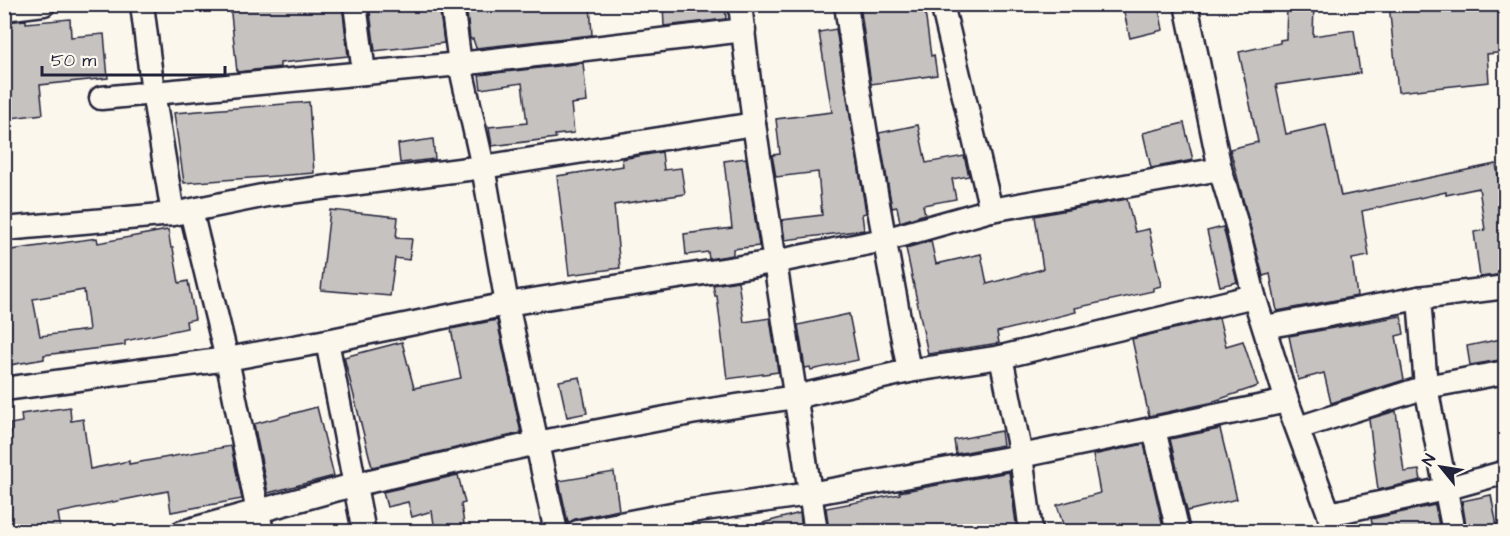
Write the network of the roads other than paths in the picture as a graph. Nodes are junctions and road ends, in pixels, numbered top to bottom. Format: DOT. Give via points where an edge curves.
graph roads {
  1 [pos="44,4"];
  2 [pos="142,4"];
  3 [pos="355,4"];
  4 [pos="452,4"];
  5 [pos="740,4"];
  6 [pos="846,4"];
  7 [pos="942,4"];
  8 [pos="1186,4"];
  9 [pos="4,9"];
  10 [pos="744,30"];
  11 [pos="460,64"];
  12 [pos="364,73"];
  13 [pos="153,92"];
  14 [pos="101,98"];
  15 [pos="754,124"];
  16 [pos="483,167"];
  17 [pos="1220,169"];
  18 [pos="991,210"];
  19 [pos="182,212"];
  20 [pos="4,229"];
  21 [pos="884,240"];
  22 [pos="774,262"];
  23 [pos="1506,287"];
  24 [pos="1254,296"];
  25 [pos="1419,298"];
  26 [pos="507,304"];
  27 [pos="1265,327"];
  28 [pos="327,341"];
  29 [pos="1001,357"];
  30 [pos="227,359"];
  31 [pos="909,371"];
  32 [pos="1506,372"];
  33 [pos="1426,387"];
  34 [pos="4,389"];
  35 [pos="795,397"];
  36 [pos="1287,401"];
  37 [pos="1298,428"];
  38 [pos="1154,429"];
  39 [pos="537,443"];
  40 [pos="1021,456"];
  41 [pos="1506,472"];
  42 [pos="353,485"];
  43 [pos="1445,489"];
  44 [pos="809,494"];
  45 [pos="260,521"];
  46 [pos="678,522"];
  47 [pos="1331,523"];
  48 [pos="182,531"];
  49 [pos="364,531"];
  50 [pos="556,531"];
  51 [pos="578,531"];
  52 [pos="816,531"];
  53 [pos="1031,531"];
  54 [pos="1178,531"];
  55 [pos="1454,531"];
  1 -- 9 [label="street"];
  2 -- 13 [label="street"];
  3 -- 12 [label="street"];
  4 -- 11 [label="street"];
  5 -- 10 [label="street"];
  6 -- 21 [label="street"];
  7 -- 18 [label="street"];
  8 -- 17 [label="street"];
  10 -- 11 [label="street"];
  10 -- 15 [label="street"];
  11 -- 12 [label="street"];
  11 -- 16 [label="street"];
  12 -- 13 [label="street"];
  13 -- 14 [label="street"];
  13 -- 19 [label="street"];
  15 -- 16 [label="street"];
  15 -- 22 [label="street"];
  16 -- 19 [label="street" via="267,195"];
  16 -- 26 [label="street"];
  17 -- 18 [label="street"];
  17 -- 24 [label="street"];
  18 -- 21 [label="street"];
  19 -- 20 [label="street"];
  19 -- 30 [label="street"];
  21 -- 22 [label="street"];
  21 -- 31 [label="street"];
  22 -- 26 [label="street"];
  22 -- 35 [label="street"];
  23 -- 25 [label="street"];
  24 -- 27 [label="street"];
  24 -- 29 [label="street"];
  25 -- 27 [label="street"];
  25 -- 33 [label="street"];
  26 -- 28 [label="street"];
  26 -- 39 [label="street"];
  27 -- 36 [label="street"];
  28 -- 30 [label="street"];
  28 -- 42 [label="street"];
  29 -- 31 [label="street"];
  29 -- 40 [label="street"];
  30 -- 34 [label="street"];
  30 -- 45 [label="street"];
  31 -- 35 [label="street"];
  32 -- 33 [label="street"];
  33 -- 37 [label="street"];
  33 -- 43 [label="street"];
  35 -- 39 [label="street"];
  35 -- 44 [label="street"];
  36 -- 37 [label="street"];
  36 -- 38 [label="street"];
  37 -- 47 [label="street"];
  38 -- 40 [label="street"];
  38 -- 54 [label="street"];
  39 -- 42 [label="street"];
  39 -- 50 [label="street"];
  40 -- 44 [label="street"];
  40 -- 53 [label="street"];
  41 -- 43 [label="street"];
  42 -- 45 [label="street"];
  42 -- 49 [label="street"];
  43 -- 47 [label="street"];
  43 -- 55 [label="street"];
  44 -- 46 [label="street"];
  44 -- 52 [label="street"];
  45 -- 48 [label="street"];
  46 -- 51 [label="street"];
}
